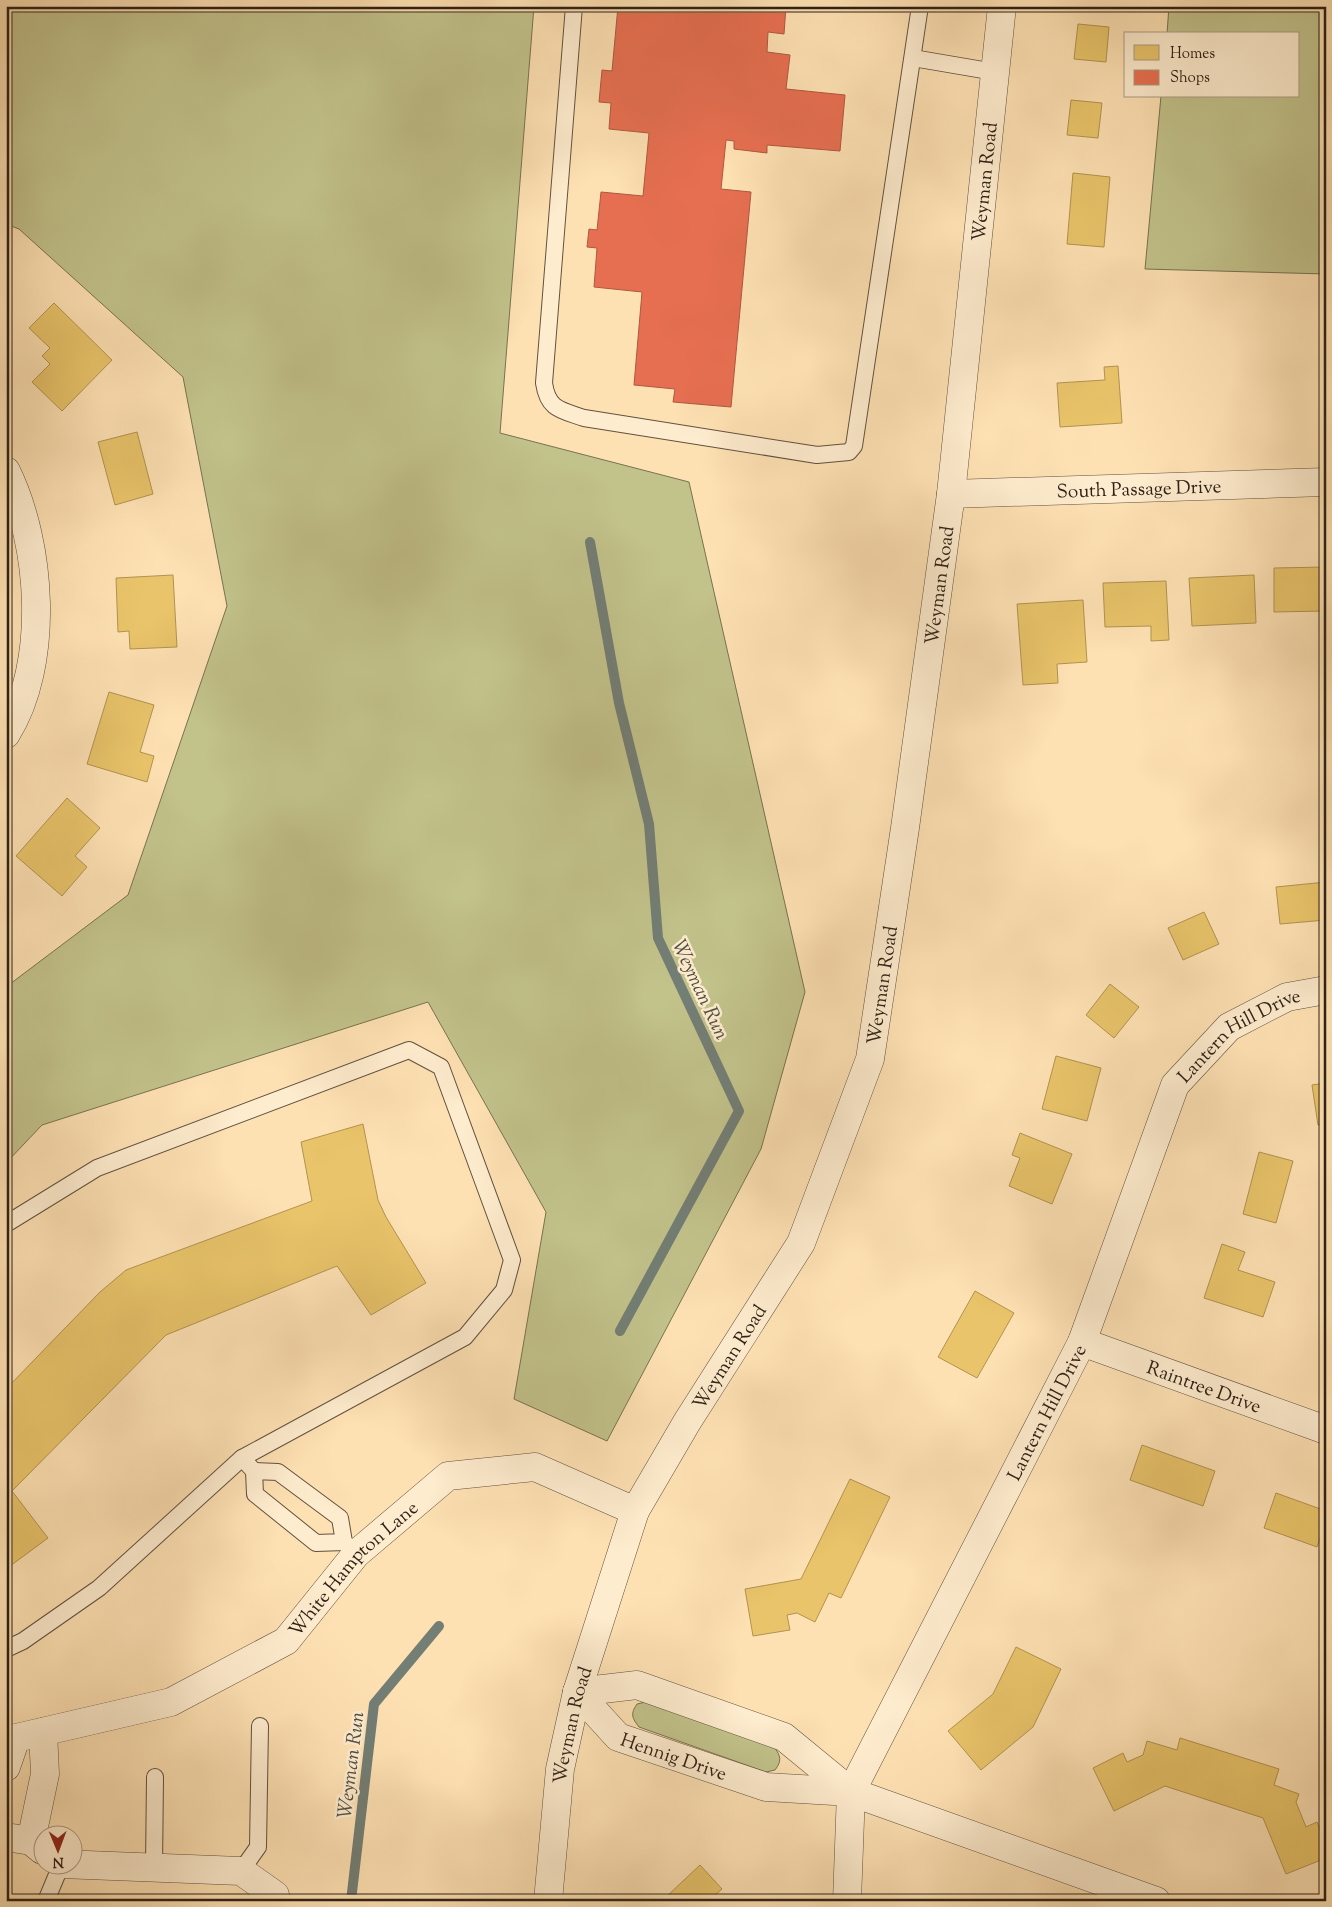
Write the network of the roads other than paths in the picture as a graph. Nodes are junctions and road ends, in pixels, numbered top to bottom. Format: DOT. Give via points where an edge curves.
graph roads {
  1 [pos="574,6"];
  2 [pos="920,6"];
  3 [pos="1002,6"];
  4 [pos="913,58"];
  5 [pos="995,72"];
  6 [pos="6,471"];
  7 [pos="1326,482"];
  8 [pos="951,494"];
  9 [pos="6,734"];
  10 [pos="1326,990"];
  11 [pos="6,1224"];
  12 [pos="1082,1342"];
  13 [pos="1326,1430"];
  14 [pos="242,1458"];
  15 [pos="254,1471"];
  16 [pos="635,1511"];
  17 [pos="350,1548"];
  18 [pos="6,1649"];
  19 [pos="577,1692"];
  20 [pos="260,1726"];
  21 [pos="43,1732"];
  22 [pos="6,1767"];
  23 [pos="155,1777"];
  24 [pos="851,1792"];
  25 [pos="27,1842"];
  26 [pos="82,1866"];
  27 [pos="154,1868"];
  28 [pos="241,1872"];
  29 [pos="57,1874"];
  30 [pos="46,1901"];
  31 [pos="276,1901"];
  32 [pos="548,1901"];
  33 [pos="847,1901"];
  34 [pos="1156,1901"];
  1 -- 4 [label="lane" via="544,383 546,397 554,407 584,418 817,455 849,452 854,446"];
  2 -- 4 [label="lane"];
  3 -- 5 [label="street, Weyman Road"];
  4 -- 5 [label="lane"];
  5 -- 8 [label="street, Weyman Road"];
  6 -- 9 [label="street" via="17,494 33,554 37,612 31,665 16,719"];
  7 -- 8 [label="street, South Passage Drive"];
  8 -- 16 [label="street, Weyman Road" via="870,1059 801,1243 687,1422"];
  10 -- 12 [label="street, Lantern Hill Drive" via="1287,996 1229,1027 1175,1086"];
  11 -- 14 [label="lane" via="97,1168 409,1050 441,1067 512,1260 504,1290 465,1337"];
  12 -- 13 [label="street, Raintree Drive"];
  12 -- 24 [label="street, Lantern Hill Drive"];
  14 -- 15 [label="lane"];
  14 -- 18 [label="lane" via="99,1588 23,1641"];
  15 -- 17 [label="lane" via="278,1472 340,1518"];
  15 -- 17 [label="lane" via="255,1494 316,1543"];
  16 -- 17 [label="street, White Hampton Lane" via="535,1467 448,1476"];
  16 -- 19 [label="street, Weyman Road"];
  17 -- 21 [label="street, White Hampton Lane" via="286,1641 171,1702"];
  19 -- 24 [label="street, Hennig Drive" via="618,1737 766,1787"];
  19 -- 24 [label="street, Hennig Drive" via="638,1685 784,1737"];
  19 -- 32 [label="street, Weyman Road" via="560,1769"];
  20 -- 28 [label="lane" via="258,1847"];
  21 -- 22 [label="street, White Hampton Lane" via="16,1738"];
  21 -- 25 [label="street" via="45,1774"];
  23 -- 27 [label="lane"];
  24 -- 33 [label="street, Lantern Hill Drive"];
  24 -- 34 [label="street, Hennig Drive"];
  26 -- 27 [label="street"];
  27 -- 28 [label="street"];
  28 -- 31 [label="street" via="275,1895"];
  29 -- 30 [label="lane"];
}
